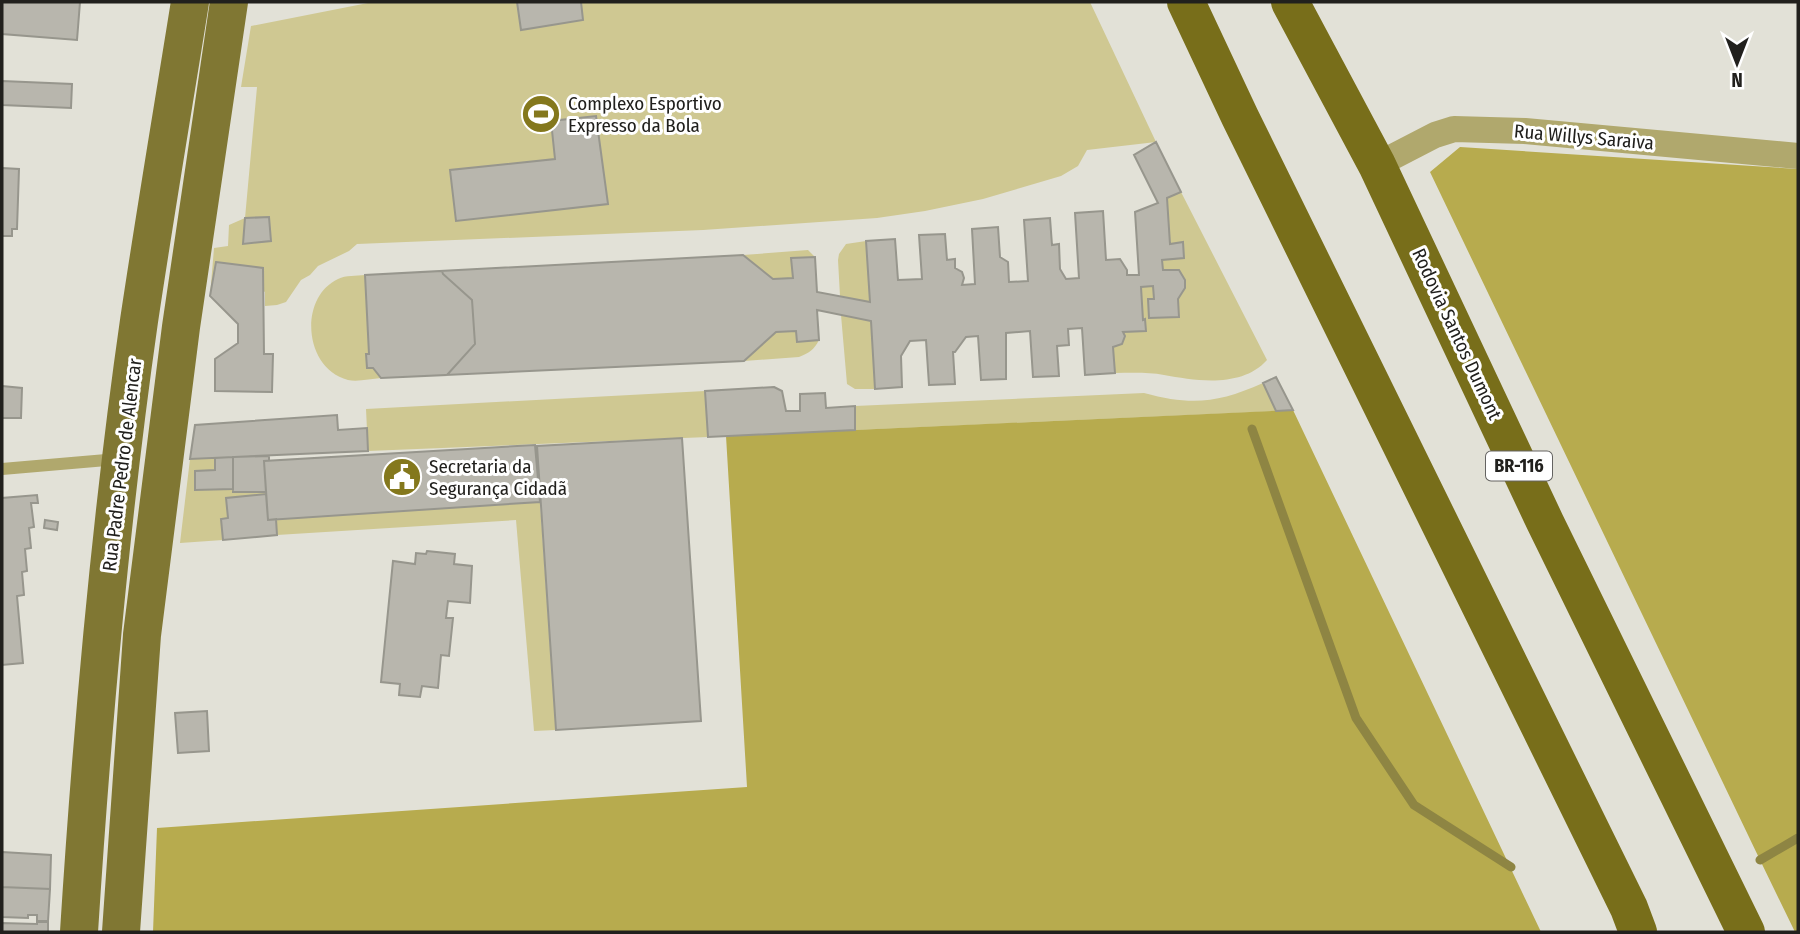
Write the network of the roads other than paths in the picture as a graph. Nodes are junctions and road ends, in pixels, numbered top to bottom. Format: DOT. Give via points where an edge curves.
graph roads {
  1 [pos="190,2"];
  2 [pos="229,2"];
  3 [pos="1186,2"];
  4 [pos="1290,2"];
  5 [pos="1798,156"];
  6 [pos="1377,164"];
  7 [pos="139,322"];
  8 [pos="181,327"];
  9 [pos="165,444"];
  10 [pos="123,449"];
  11 [pos="2,469"];
  12 [pos="89,783"];
  13 [pos="130,786"];
  14 [pos="79,932"];
  15 [pos="121,932"];
  16 [pos="1638,932"];
  17 [pos="1746,932"];
  1 -- 7 [label="main road, Rua Padre Pedro de Alencar"];
  2 -- 8 [label="main road"];
  3 -- 16 [label="highway"];
  4 -- 6 [label="highway, Rodovia Santos Dumont / BR-116"];
  5 -- 6 [label="street, Rua Willys Saraiva" via="1525,131 1454,129"];
  6 -- 17 [label="highway, Rodovia Santos Dumont / BR-116" via="1545,522"];
  7 -- 8 [label="main road"];
  7 -- 10 [label="main road, Rua Padre Pedro de Alencar"];
  8 -- 9 [label="main road"];
  9 -- 10 [label="main road"];
  9 -- 13 [label="main road"];
  10 -- 11 [label="lane"];
  10 -- 12 [label="main road, Rua Padre Pedro de Alencar"];
  12 -- 13 [label="main road"];
  12 -- 14 [label="main road, Rua Padre Pedro de Alencar"];
  13 -- 15 [label="main road"];
}
